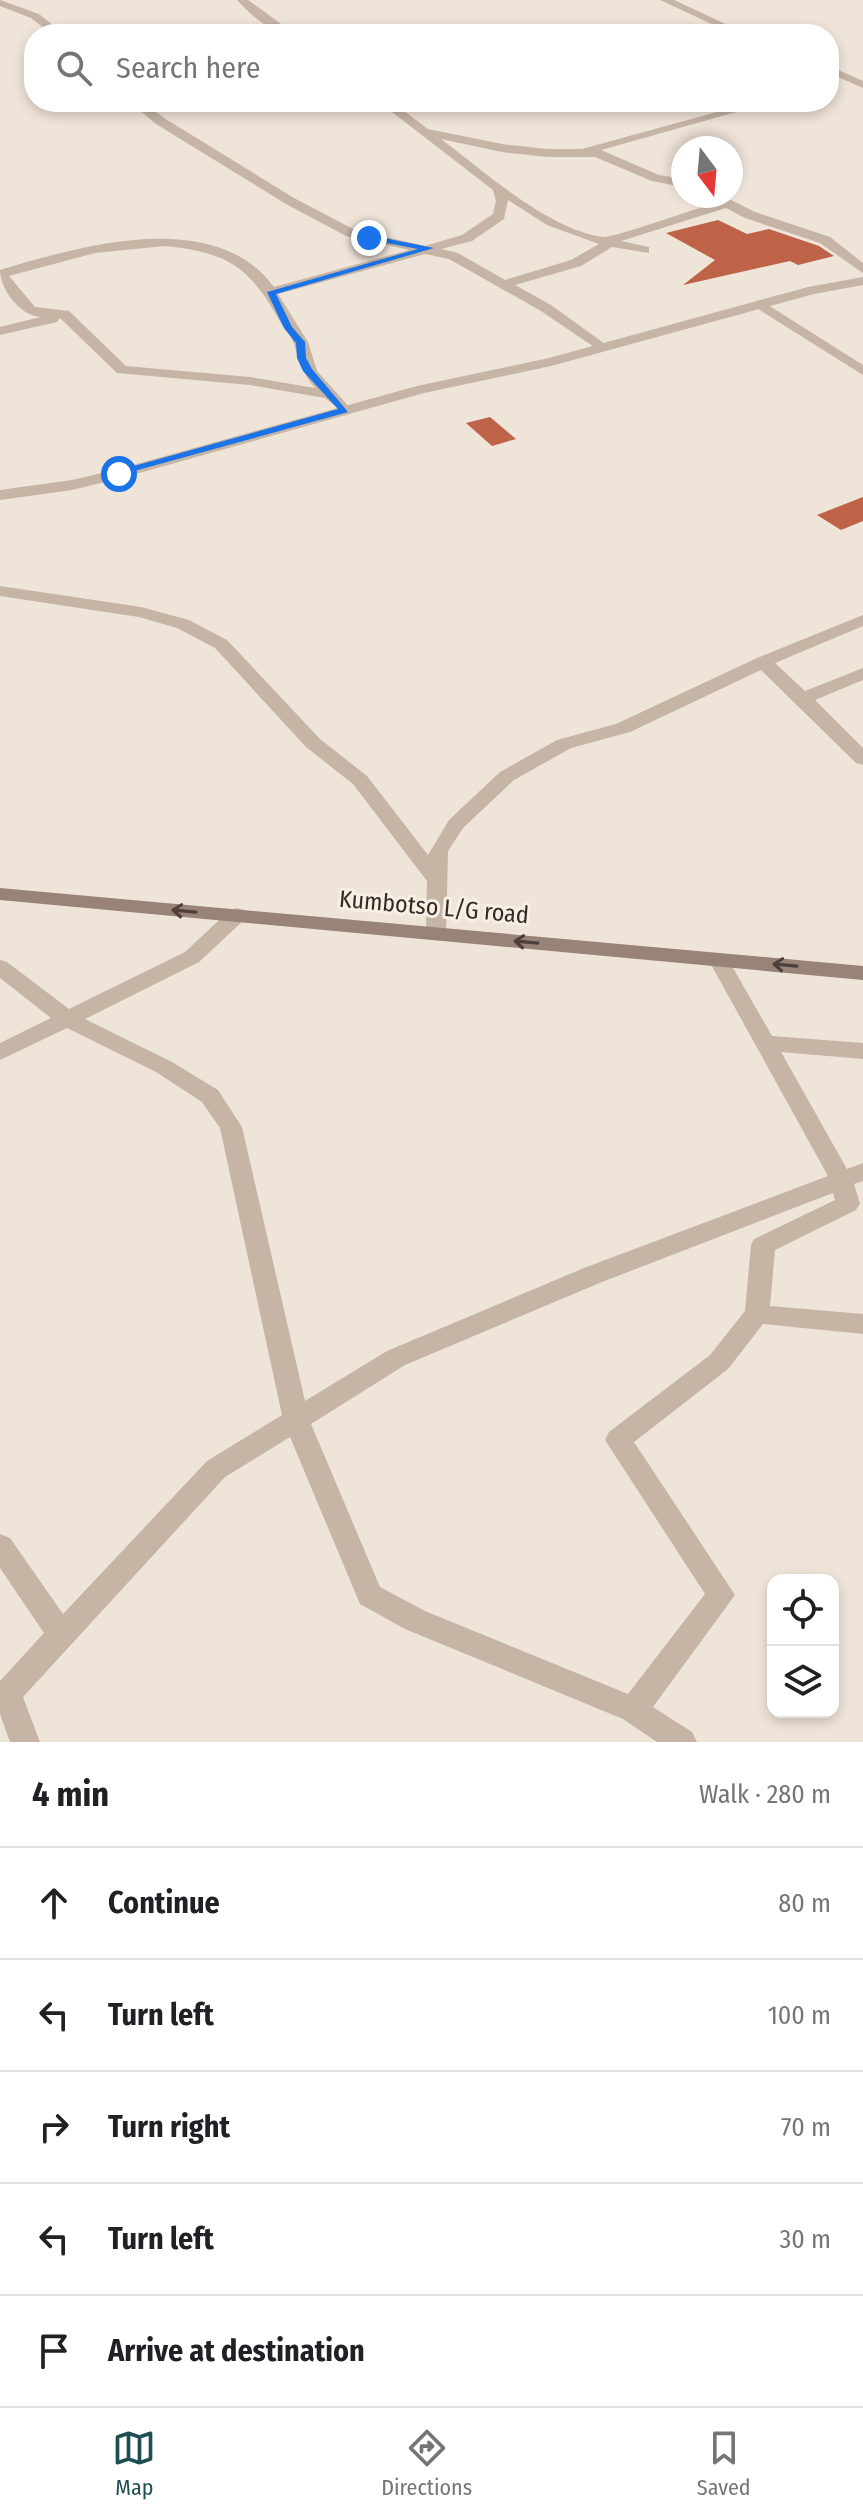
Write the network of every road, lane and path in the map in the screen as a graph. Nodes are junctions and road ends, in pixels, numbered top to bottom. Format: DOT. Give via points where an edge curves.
graph roads {
  1 [pos="242,0"];
  2 [pos="665,0"];
  3 [pos="0,2"];
  4 [pos="46,24"];
  5 [pos="271,24"];
  6 [pos="719,24"];
  7 [pos="839,74"];
  8 [pos="860,84"];
  9 [pos="839,87"];
  10 [pos="149,112"];
  11 [pos="399,112"];
  12 [pos="729,112"];
  13 [pos="426,132"];
  14 [pos="583,151"];
  15 [pos="671,181"];
  16 [pos="499,188"];
  17 [pos="710,208"];
  18 [pos="737,208"];
  19 [pos="607,243"];
  20 [pos="430,248"];
  21 [pos="644,250"];
  22 [pos="863,269"];
  23 [pos="0,274"];
  24 [pos="863,281"];
  25 [pos="505,284"];
  26 [pos="271,292"];
  27 [pos="760,304"];
  28 [pos="67,317"];
  29 [pos="0,331"];
  30 [pos="600,347"];
  31 [pos="863,371"];
  32 [pos="331,395"];
  33 [pos="345,410"];
  34 [pos="0,495"];
  35 [pos="0,591"];
  36 [pos="863,620"];
  37 [pos="763,662"];
  38 [pos="863,673"];
  39 [pos="803,699"];
  40 [pos="863,759"];
  41 [pos="436,879"];
  42 [pos="0,894"];
  43 [pos="237,915"];
  44 [pos="436,933"];
  45 [pos="718,959"];
  46 [pos="0,967"];
  47 [pos="863,973"];
  48 [pos="67,1019"];
  49 [pos="765,1043"];
  50 [pos="863,1051"];
  51 [pos="0,1052"];
  52 [pos="852,1175"];
  53 [pos="757,1314"];
  54 [pos="863,1324"];
  55 [pos="297,1422"];
  56 [pos="0,1546"];
  57 [pos="61,1634"];
  58 [pos="4,1698"];
  59 [pos="633,1710"];
  60 [pos="25,1742"];
  61 [pos="682,1742"];
  1 -- 5 [label="street"];
  2 -- 6 [label="street"];
  3 -- 4 [label="street"];
  7 -- 8 [label="street"];
  8 -- 9 [label="street"];
  10 -- 20 [label="street" via="262,185 351,233"];
  11 -- 13 [label="street"];
  12 -- 14 [label="street"];
  13 -- 14 [label="street" via="502,148"];
  13 -- 16 [label="street"];
  14 -- 15 [label="street"];
  16 -- 19 [label="street" via="546,221"];
  16 -- 20 [label="street" via="502,201 494,223 467,238"];
  17 -- 19 [label="street"];
  18 -- 22 [label="street" via="825,240"];
  19 -- 21 [label="street"];
  19 -- 25 [label="street" via="576,263"];
  20 -- 25 [label="street"];
  20 -- 26 [label="street"];
  23 -- 26 [label="street" via="84,253 180,241 228,255 253,271"];
  23 -- 28 [label="street" via="35,313"];
  24 -- 27 [label="street"];
  25 -- 30 [label="street"];
  26 -- 32 [label="street" via="301,342 308,371"];
  27 -- 30 [label="street"];
  27 -- 31 [label="street"];
  28 -- 29 [label="street"];
  28 -- 32 [label="street" via="122,370 250,381"];
  30 -- 33 [label="street"];
  32 -- 33 [label="street"];
  33 -- 34 [label="street" via="119,474"];
  35 -- 41 [label="street" via="141,612 183,624 221,644 313,743 360,780"];
  36 -- 37 [label="street"];
  37 -- 39 [label="street"];
  37 -- 41 [label="street" via="623,728 564,744 507,776 456,824 438,851"];
  38 -- 39 [label="street"];
  39 -- 40 [label="street"];
  41 -- 44 [label="street"];
  43 -- 42 [label="main road, Kumbotso L/G road, one-way"];
  43 -- 44 [label="main road, Kumbotso L/G road"];
  43 -- 48 [label="street" via="192,957"];
  45 -- 44 [label="main road, Kumbotso L/G road, one-way"];
  47 -- 45 [label="main road, Kumbotso L/G road, one-way"];
  45 -- 49 [label="street"];
  46 -- 48 [label="street"];
  48 -- 51 [label="street"];
  48 -- 55 [label="street" via="210,1096 231,1127"];
  49 -- 50 [label="street"];
  49 -- 52 [label="street"];
  52 -- 53 [label="street" via="848,1204 763,1245"];
  52 -- 55 [label="street" via="396,1358"];
  53 -- 54 [label="street"];
  53 -- 59 [label="street" via="719,1362 618,1440 721,1595"];
  55 -- 57 [label="street" via="216,1469"];
  55 -- 59 [label="street" via="370,1595 415,1620"];
  56 -- 57 [label="street"];
  57 -- 58 [label="street"];
  58 -- 60 [label="street"];
  59 -- 61 [label="street"];
}
